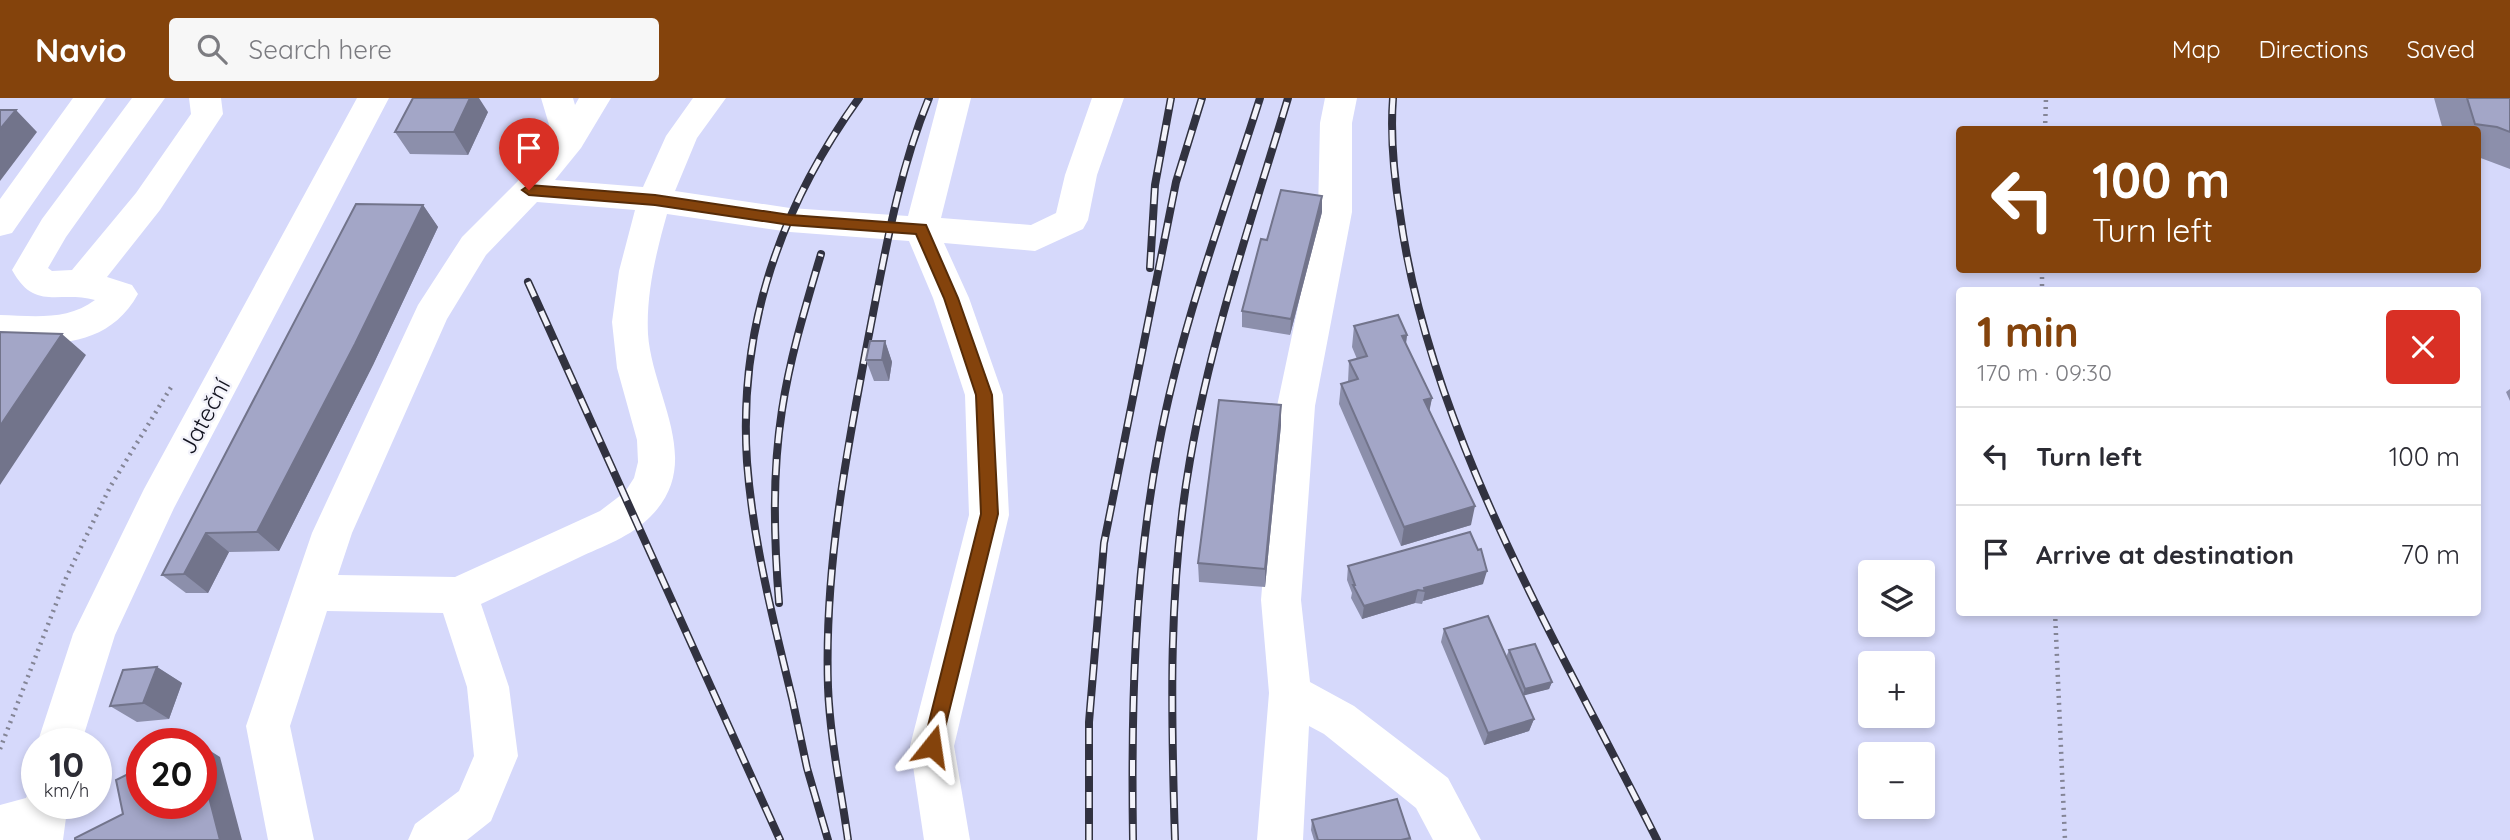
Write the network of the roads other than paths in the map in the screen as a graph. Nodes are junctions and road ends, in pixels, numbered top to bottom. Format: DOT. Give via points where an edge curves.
graph roads {
  1 [pos="90,98"];
  2 [pos="149,98"];
  3 [pos="205,98"];
  4 [pos="373,98"];
  5 [pos="556,98"];
  6 [pos="595,98"];
  7 [pos="710,98"];
  8 [pos="955,98"];
  9 [pos="1108,98"];
  10 [pos="1341,98"];
  11 [pos="570,141"];
  12 [pos="529,190"];
  13 [pos="655,200"];
  14 [pos="0,223"];
  15 [pos="921,229"];
  16 [pos="0,282"];
  17 [pos="80,283"];
  18 [pos="44,285"];
  19 [pos="0,329"];
  20 [pos="311,593"];
  21 [pos="458,595"];
  22 [pos="1290,693"];
  23 [pos="64,728"];
  24 [pos="43,820"];
  25 [pos="0,827"];
  26 [pos="291,840"];
  27 [pos="431,840"];
  28 [pos="947,840"];
  29 [pos="1280,840"];
  30 [pos="1458,840"];
  1 -- 14 [label="main road"];
  2 -- 18 [label="main road" via="54,228 29,270"];
  3 -- 17 [label="main road" via="207,114 160,188"];
  4 -- 23 [label="main road, Jateční" via="153,513 94,634"];
  5 -- 11 [label="main road"];
  6 -- 11 [label="main road"];
  7 -- 13 [label="main road" via="680,141"];
  8 -- 15 [label="main road"];
  9 -- 15 [label="main road" via="1071,220 1035,238"];
  10 -- 22 [label="main road" via="1336,123 1335,212 1296,405 1281,600"];
  11 -- 12 [label="main road"];
  12 -- 13 [label="main road"];
  12 -- 20 [label="main road" via="474,246 431,315 332,533"];
  13 -- 15 [label="main road" via="790,220"];
  13 -- 21 [label="main road" via="633,289 631,342 659,453 651,488 633,511 614,523"];
  15 -- 28 [label="main road" via="951,298 984,395 989,514 932,746"];
  16 -- 18 [label="main road"];
  17 -- 18 [label="main road"];
  17 -- 19 [label="main road" via="120,294 110,310 88,325"];
  20 -- 21 [label="main road"];
  20 -- 26 [label="main road" via="268,726"];
  21 -- 27 [label="main road" via="488,687 496,756 475,806"];
  22 -- 29 [label="main road"];
  22 -- 30 [label="main road" via="1339,720 1432,793"];
  24 -- 25 [label="main road"];
}
